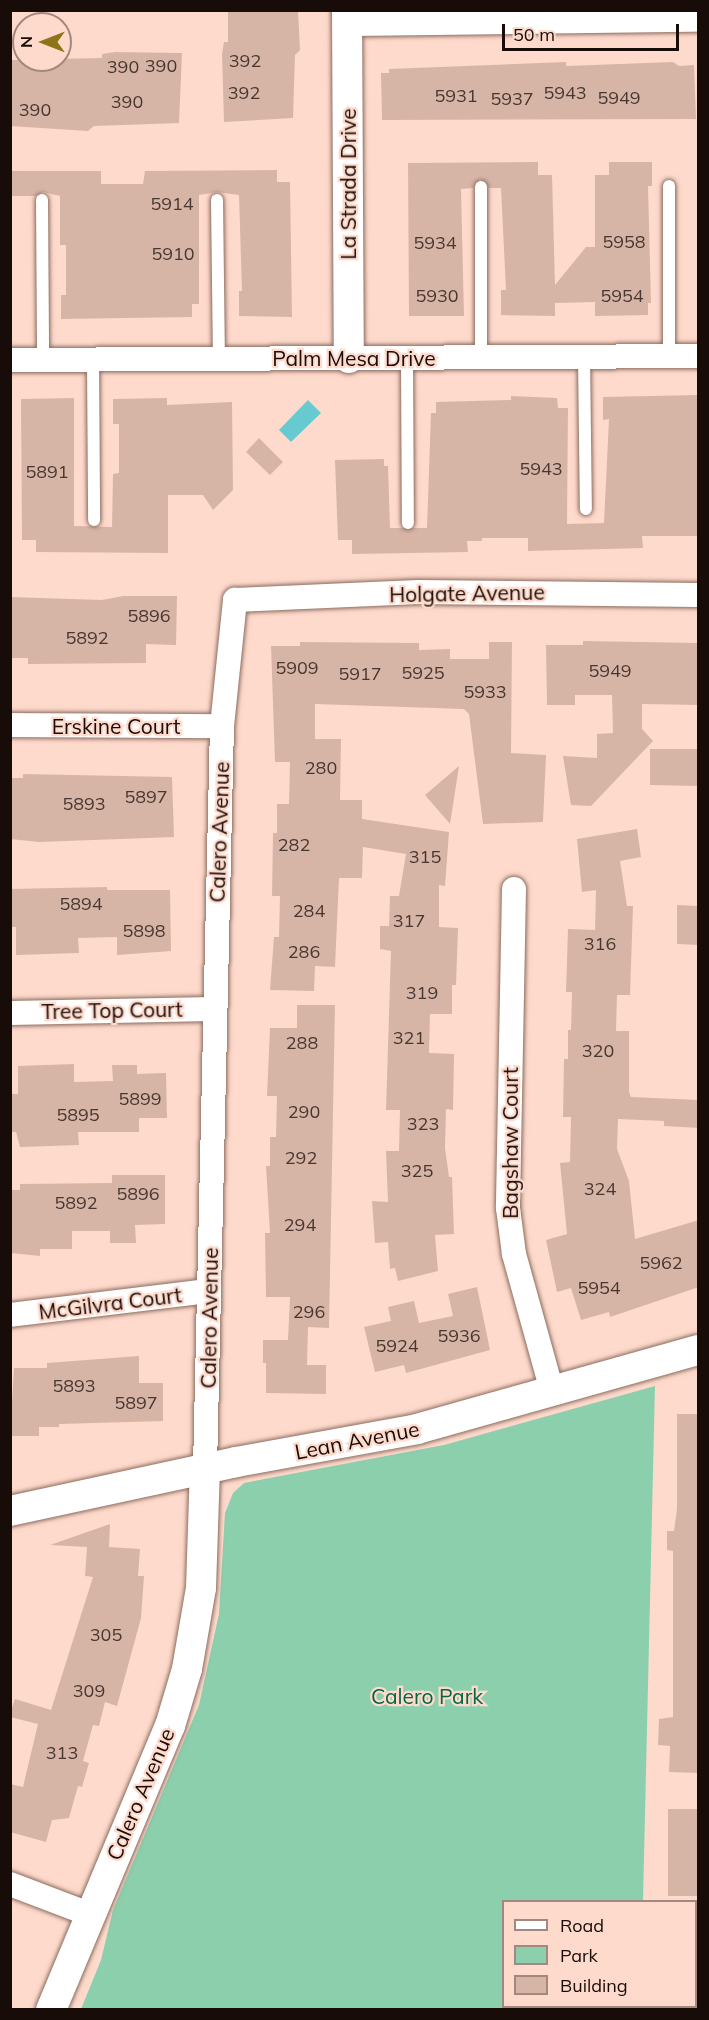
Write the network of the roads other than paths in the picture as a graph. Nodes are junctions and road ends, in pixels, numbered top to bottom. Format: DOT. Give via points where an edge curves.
graph roads {
  1 [pos="494,16"];
  2 [pos="347,17"];
  3 [pos="699,20"];
  4 [pos="669,186"];
  5 [pos="481,187"];
  6 [pos="42,200"];
  7 [pos="217,200"];
  8 [pos="669,356"];
  9 [pos="699,356"];
  10 [pos="407,357"];
  11 [pos="481,357"];
  12 [pos="584,357"];
  13 [pos="219,358"];
  14 [pos="350,358"];
  15 [pos="93,359"];
  16 [pos="10,360"];
  17 [pos="43,360"];
  18 [pos="586,509"];
  19 [pos="94,520"];
  20 [pos="408,524"];
  21 [pos="699,594"];
  22 [pos="235,600"];
  23 [pos="10,725"];
  24 [pos="222,726"];
  25 [pos="514,889"];
  26 [pos="213,1009"];
  27 [pos="10,1013"];
  28 [pos="209,1291"];
  29 [pos="10,1316"];
  30 [pos="699,1350"];
  31 [pos="552,1391"];
  32 [pos="205,1468"];
  33 [pos="10,1511"];
  34 [pos="10,1884"];
  35 [pos="89,1914"];
  36 [pos="51,2010"];
  1 -- 2 [label="street"];
  1 -- 3 [label="street"];
  2 -- 14 [label="street, La Strada Drive"];
  4 -- 8 [label="lane"];
  5 -- 11 [label="lane"];
  6 -- 17 [label="lane"];
  7 -- 13 [label="lane"];
  8 -- 9 [label="street, Palm Mesa Drive"];
  8 -- 12 [label="street, Palm Mesa Drive"];
  10 -- 11 [label="street, Palm Mesa Drive"];
  10 -- 14 [label="street, Palm Mesa Drive"];
  10 -- 20 [label="lane"];
  11 -- 12 [label="street, Palm Mesa Drive"];
  12 -- 18 [label="lane"];
  13 -- 14 [label="street, Palm Mesa Drive"];
  13 -- 15 [label="street, Palm Mesa Drive"];
  15 -- 17 [label="street, Palm Mesa Drive"];
  15 -- 19 [label="lane"];
  16 -- 17 [label="street, Palm Mesa Drive"];
  21 -- 22 [label="street, Holgate Avenue" via="418,592"];
  22 -- 24 [label="street, Calero Avenue"];
  23 -- 24 [label="street, Erskine Court"];
  24 -- 26 [label="street, Calero Avenue"];
  25 -- 31 [label="street, Bagshaw Court" via="508,1208 514,1254"];
  26 -- 27 [label="street, Tree Top Court"];
  26 -- 28 [label="street, Calero Avenue"];
  28 -- 29 [label="street, McGilvra Court"];
  28 -- 32 [label="street, Calero Avenue"];
  30 -- 31 [label="street, Lean Avenue"];
  31 -- 32 [label="street, Lean Avenue" via="417,1429"];
  32 -- 33 [label="street, Lean Avenue"];
  32 -- 35 [label="street, Calero Avenue" via="201,1588 187,1669 170,1726"];
  34 -- 35 [label="street"];
  35 -- 36 [label="street, Calero Avenue"];
}
